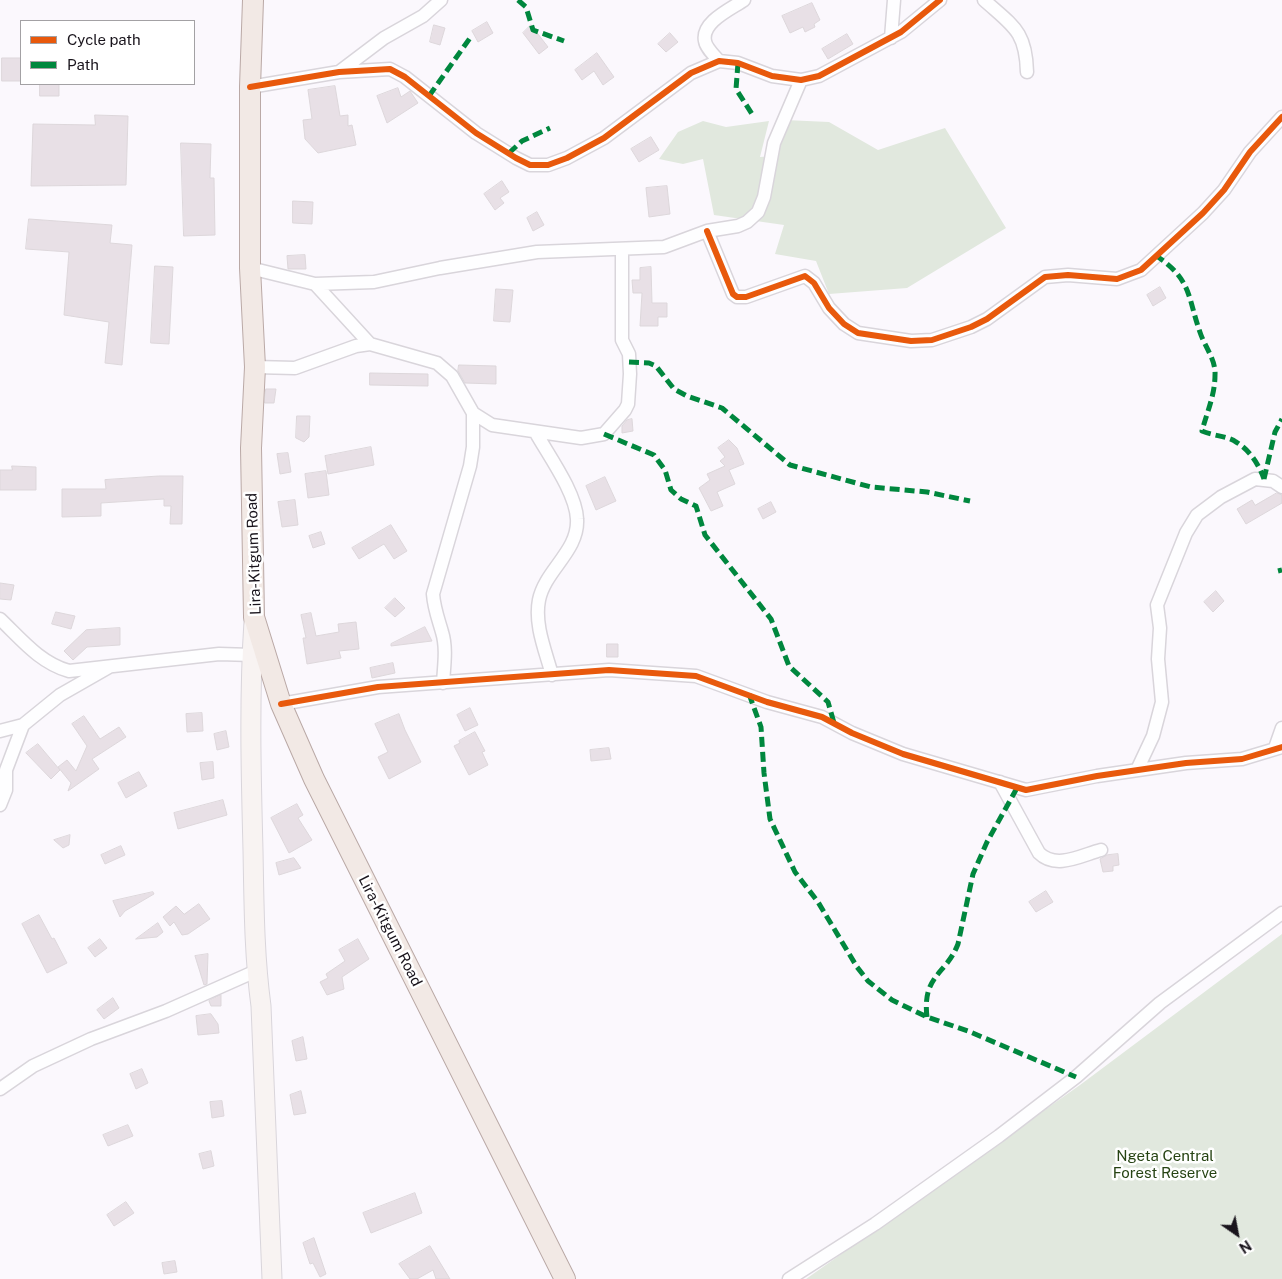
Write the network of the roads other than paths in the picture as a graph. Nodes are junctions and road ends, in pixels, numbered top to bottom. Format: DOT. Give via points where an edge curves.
graph roads {
  1 [pos="253,0"];
  2 [pos="441,0"];
  3 [pos="744,0"];
  4 [pos="894,0"];
  5 [pos="940,0"];
  6 [pos="984,0"];
  7 [pos="890,38"];
  8 [pos="718,61"];
  9 [pos="339,72"];
  10 [pos="1027,72"];
  11 [pos="801,80"];
  12 [pos="250,87"];
  13 [pos="1282,117"];
  14 [pos="707,231"];
  15 [pos="622,250"];
  16 [pos="250,268"];
  17 [pos="315,284"];
  18 [pos="370,344"];
  19 [pos="255,367"];
  20 [pos="473,413"];
  21 [pos="536,433"];
  22 [pos="1282,487"];
  23 [pos="254,617"];
  24 [pos="0,619"];
  25 [pos="252,655"];
  26 [pos="113,664"];
  27 [pos="552,675"];
  28 [pos="443,683"];
  29 [pos="281,704"];
  30 [pos="23,725"];
  31 [pos="1282,728"];
  32 [pos="0,731"];
  33 [pos="1279,748"];
  34 [pos="1137,770"];
  35 [pos="1000,782"];
  36 [pos="0,805"];
  37 [pos="1101,850"];
  38 [pos="1282,913"];
  39 [pos="256,971"];
  40 [pos="0,1089"];
  41 [pos="272,1279"];
  42 [pos="565,1279"];
  43 [pos="789,1279"];
  1 -- 12 [label="main road, Lira-Kitgum Road"];
  2 -- 9 [label="street" via="423,16 384,38"];
  3 -- 8 [label="street" via="710,23 704,32 705,43"];
  4 -- 7 [label="street"];
  5 -- 7 [label="street"];
  6 -- 10 [label="street" via="1018,32 1024,42"];
  7 -- 11 [label="street" via="819,76"];
  8 -- 9 [label="street" via="691,74 595,143 567,158 538,166 516,158 476,133 394,70"];
  8 -- 11 [label="street" via="738,63 772,76"];
  9 -- 12 [label="street"];
  11 -- 14 [label="street" via="774,143 758,212 738,226"];
  12 -- 16 [label="main road, Lira-Kitgum Road"];
  13 -- 14 [label="street" via="1250,152 1224,190 1141,270 1117,279 1068,275 1045,277 987,320 932,340 911,341 858,333 829,308 814,283 805,276 746,297 737,297"];
  14 -- 15 [label="street" via="664,247"];
  15 -- 17 [label="street" via="537,252 374,282"];
  15 -- 21 [label="street" via="622,340 628,354 630,387 625,410 604,434 581,438"];
  16 -- 17 [label="street"];
  16 -- 19 [label="main road, Lira-Kitgum Road"];
  17 -- 18 [label="street"];
  18 -- 19 [label="street" via="295,368"];
  18 -- 20 [label="street" via="437,363 452,376"];
  19 -- 23 [label="main road, Lira-Kitgum Road" via="251,448"];
  20 -- 21 [label="street" via="492,425"];
  20 -- 28 [label="street" via="470,466 433,594 443,632"];
  21 -- 27 [label="street" via="570,495 577,518 576,538 547,577 539,600 538,619"];
  22 -- 34 [label="street" via="1273,481 1255,479 1221,497 1197,515 1186,533 1158,605 1162,702 1153,736"];
  23 -- 25 [label="main road"];
  23 -- 29 [label="main road, Lira-Kitgum Road"];
  24 -- 26 [label="street" via="56,667 69,671"];
  25 -- 26 [label="street" via="219,654"];
  25 -- 39 [label="main road" via="251,793"];
  26 -- 30 [label="street" via="60,695"];
  27 -- 28 [label="street"];
  27 -- 35 [label="street" via="609,670 696,676 822,717 903,754"];
  28 -- 29 [label="street" via="378,687"];
  29 -- 42 [label="main road, Lira-Kitgum Road" via="314,779"];
  30 -- 32 [label="street"];
  30 -- 36 [label="street" via="6,770 6,790"];
  31 -- 33 [label="street"];
  33 -- 34 [label="street" via="1242,759"];
  34 -- 35 [label="street" via="1026,790"];
  35 -- 37 [label="street" via="1046,859 1062,861"];
  38 -- 43 [label="street" via="1160,1003 1076,1077 999,1136 891,1213"];
  39 -- 40 [label="street" via="32,1066"];
  39 -- 41 [label="main road" via="262,1016"];
}
